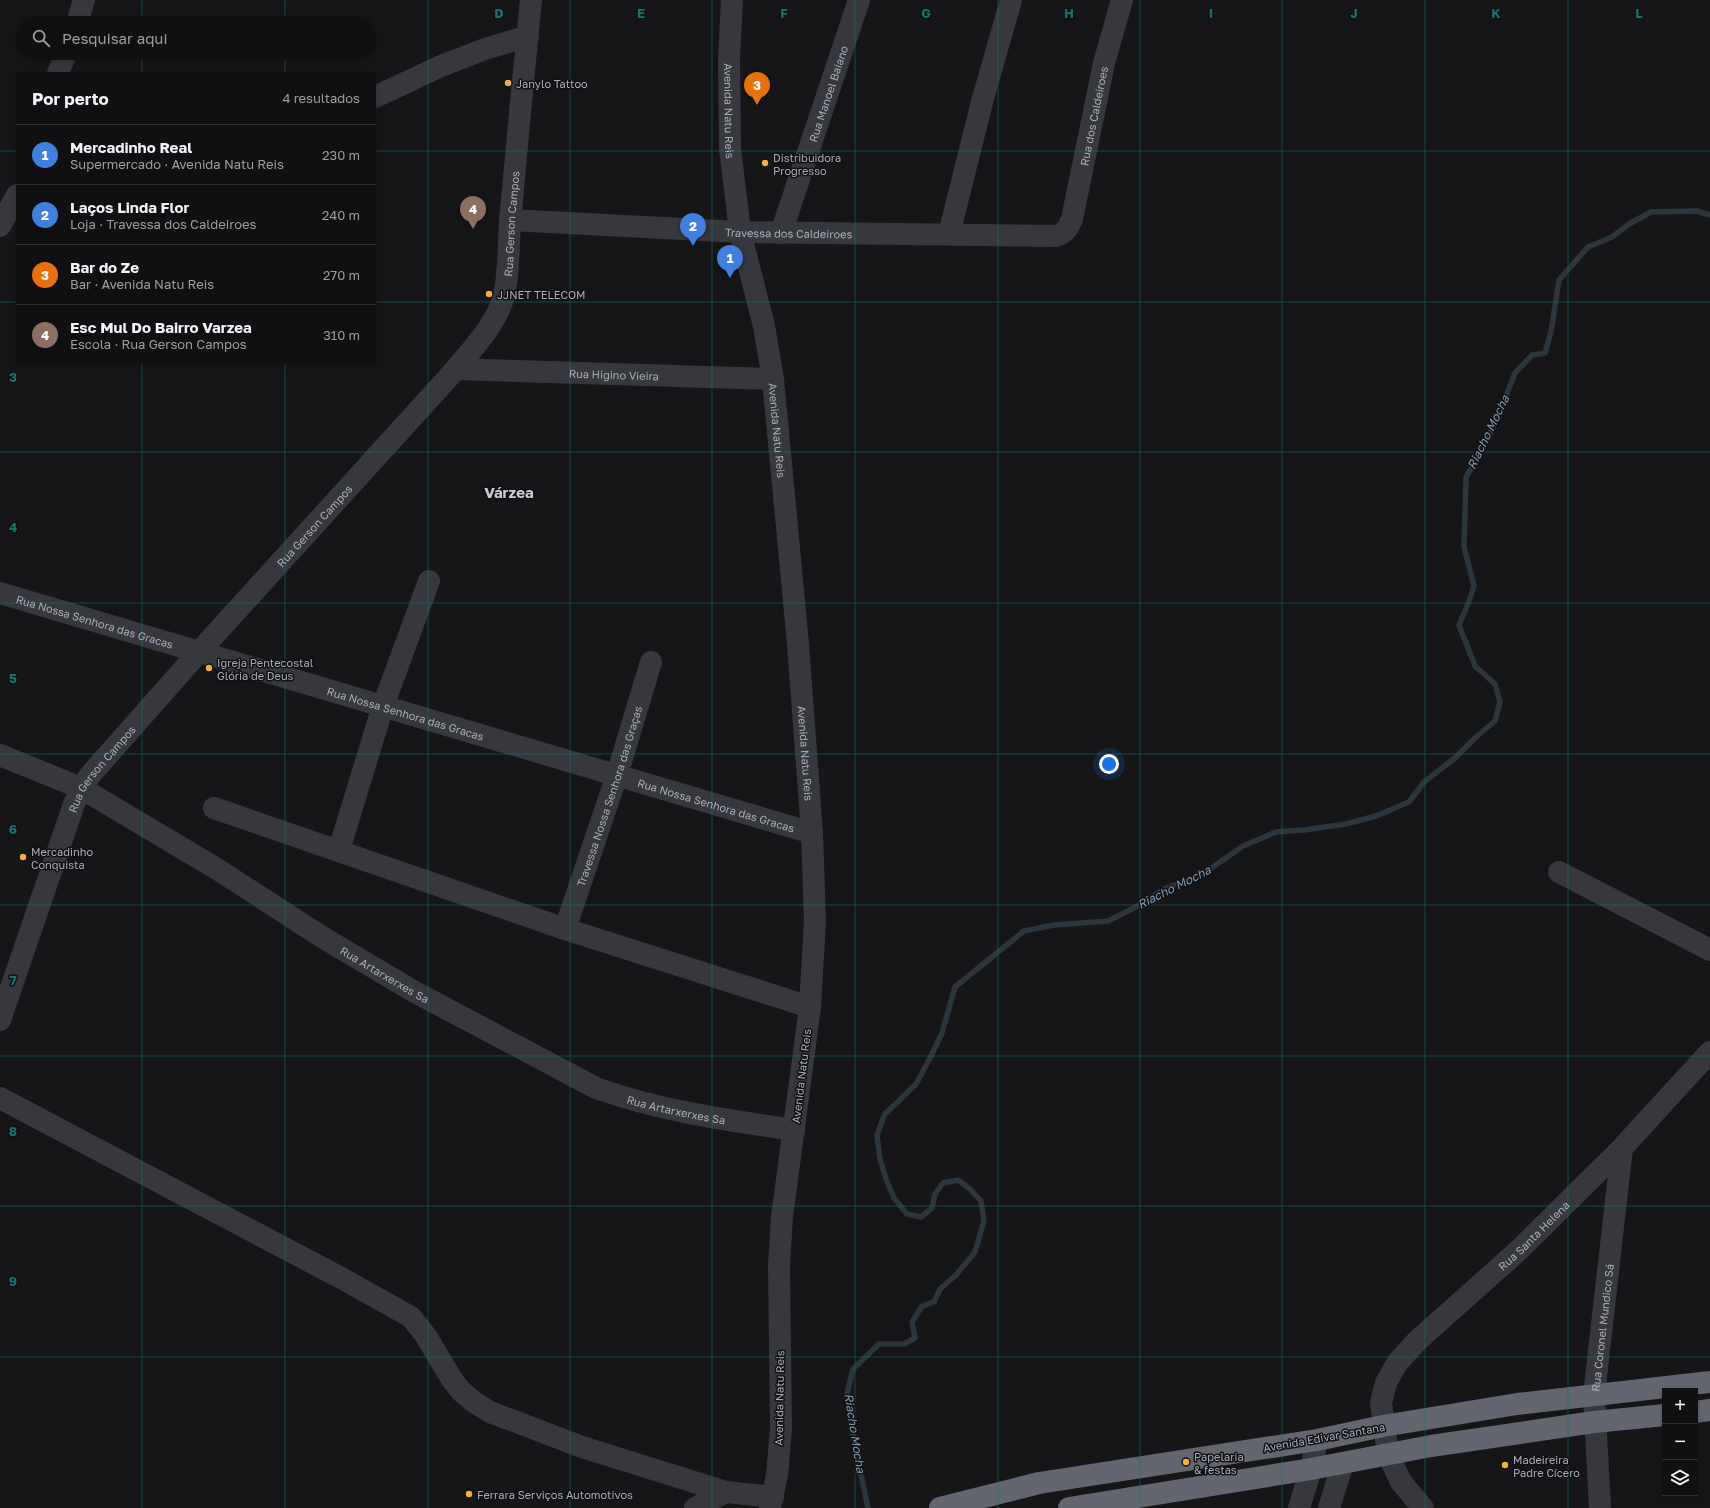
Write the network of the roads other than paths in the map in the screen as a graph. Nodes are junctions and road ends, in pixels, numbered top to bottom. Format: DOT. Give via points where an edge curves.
graph roads {
  1 [pos="84,0"];
  2 [pos="531,0"];
  3 [pos="732,0"];
  4 [pos="859,0"];
  5 [pos="1011,0"];
  6 [pos="1122,0"];
  7 [pos="78,16"];
  8 [pos="528,36"];
  9 [pos="63,60"];
  10 [pos="58,72"];
  11 [pos="376,97"];
  12 [pos="16,197"];
  13 [pos="510,220"];
  14 [pos="0,226"];
  15 [pos="1066,231"];
  16 [pos="740,232"];
  17 [pos="781,233"];
  18 [pos="950,234"];
  19 [pos="456,369"];
  20 [pos="773,379"];
  21 [pos="429,581"];
  22 [pos="0,593"];
  23 [pos="198,653"];
  24 [pos="651,662"];
  25 [pos="383,706"];
  26 [pos="0,755"];
  27 [pos="617,775"];
  28 [pos="81,788"];
  29 [pos="214,808"];
  30 [pos="812,833"];
  31 [pos="339,850"];
  32 [pos="1559,872"];
  33 [pos="566,929"];
  34 [pos="1710,950"];
  35 [pos="810,1007"];
  36 [pos="0,1020"];
  37 [pos="1710,1052"];
  38 [pos="0,1098"];
  39 [pos="794,1130"];
  40 [pos="1622,1148"];
  41 [pos="1710,1382"];
  42 [pos="1594,1395"];
  43 [pos="1710,1410"];
  44 [pos="1698,1412"];
  45 [pos="1662,1415"];
  46 [pos="1594,1422"];
  47 [pos="1383,1426"];
  48 [pos="1317,1440"];
  49 [pos="1388,1454"];
  50 [pos="1343,1463"];
  51 [pos="1311,1469"];
  52 [pos="726,1492"];
  53 [pos="772,1503"];
  54 [pos="1323,1507"];
  55 [pos="695,1508"];
  56 [pos="940,1508"];
  57 [pos="1069,1508"];
  58 [pos="1299,1508"];
  59 [pos="1423,1508"];
  60 [pos="1600,1508"];
  1 -- 7 [label="street"];
  2 -- 8 [label="street, Rua Gerson Campos"];
  3 -- 16 [label="street, Avenida Natu Reis" via="729,59 730,148"];
  4 -- 17 [label="street, Rua Manoel Baiano"];
  5 -- 18 [label="street" via="982,102"];
  6 -- 15 [label="street, Rua dos Caldeiroes" via="1104,63 1072,220"];
  8 -- 11 [label="street" via="442,66"];
  8 -- 13 [label="street, Rua Gerson Campos"];
  9 -- 10 [label="street"];
  12 -- 14 [label="street"];
  13 -- 16 [label="street, Travessa dos Caldeiroes"];
  13 -- 19 [label="street, Rua Gerson Campos" via="504,296 496,315"];
  15 -- 18 [label="street, Travessa dos Caldeiroes" via="1056,236"];
  16 -- 17 [label="street, Travessa dos Caldeiroes"];
  16 -- 20 [label="street, Avenida Natu Reis" via="764,326"];
  17 -- 18 [label="street, Travessa dos Caldeiroes"];
  19 -- 20 [label="street, Rua Higino Vieira"];
  19 -- 23 [label="street, Rua Gerson Campos"];
  20 -- 30 [label="street, Avenida Natu Reis" via="798,644"];
  21 -- 25 [label="street"];
  22 -- 23 [label="street, Rua Nossa Senhora das Gracas"];
  23 -- 25 [label="street, Rua Nossa Senhora das Gracas"];
  23 -- 28 [label="street, Rua Gerson Campos"];
  24 -- 27 [label="street, Travessa Nossa Senhora das Graças"];
  25 -- 27 [label="street, Rua Nossa Senhora das Gracas"];
  25 -- 31 [label="street"];
  26 -- 28 [label="street, Rua Artarxerxes Sa"];
  27 -- 30 [label="street, Rua Nossa Senhora das Gracas"];
  27 -- 33 [label="street, Travessa Nossa Senhora das Graças"];
  28 -- 36 [label="street, Rua Gerson Campos"];
  28 -- 39 [label="street, Rua Artarxerxes Sa" via="406,987 596,1088 655,1107"];
  29 -- 31 [label="street"];
  30 -- 35 [label="street, Avenida Natu Reis" via="815,921"];
  31 -- 33 [label="street"];
  32 -- 34 [label="street"];
  33 -- 35 [label="street"];
  35 -- 39 [label="street, Avenida Natu Reis"];
  37 -- 40 [label="street, Rua Santa Helena"];
  38 -- 52 [label="street" via="411,1317 426,1336 454,1382 474,1402 490,1412 582,1447"];
  39 -- 53 [label="street, Avenida Natu Reis" via="780,1240 781,1429"];
  40 -- 42 [label="street, Rua Coronel Mundico Sá"];
  40 -- 47 [label="street, Rua Santa Helena" via="1519,1250 1416,1341 1397,1363 1386,1383 1381,1403"];
  41 -- 42 [label="highway, Avenida Edivar Santana"];
  42 -- 46 [label="street, Rua Coronel Mundico Sá"];
  42 -- 47 [label="highway, Avenida Edivar Santana" via="1517,1404"];
  43 -- 44 [label="highway"];
  45 -- 46 [label="highway"];
  46 -- 49 [label="highway"];
  46 -- 60 [label="street, Rua Coronel Mundico Sá"];
  47 -- 48 [label="highway, Avenida Edivar Santana"];
  47 -- 49 [label="street, Rua Santa Helena"];
  48 -- 51 [label="street"];
  48 -- 56 [label="highway, Avenida Edivar Santana" via="1039,1483"];
  49 -- 50 [label="highway"];
  49 -- 59 [label="street, Rua Santa Helena" via="1401,1482"];
  50 -- 51 [label="highway"];
  50 -- 54 [label="street"];
  51 -- 57 [label="highway"];
  51 -- 58 [label="street"];
  52 -- 53 [label="street"];
  52 -- 55 [label="street"];
}
